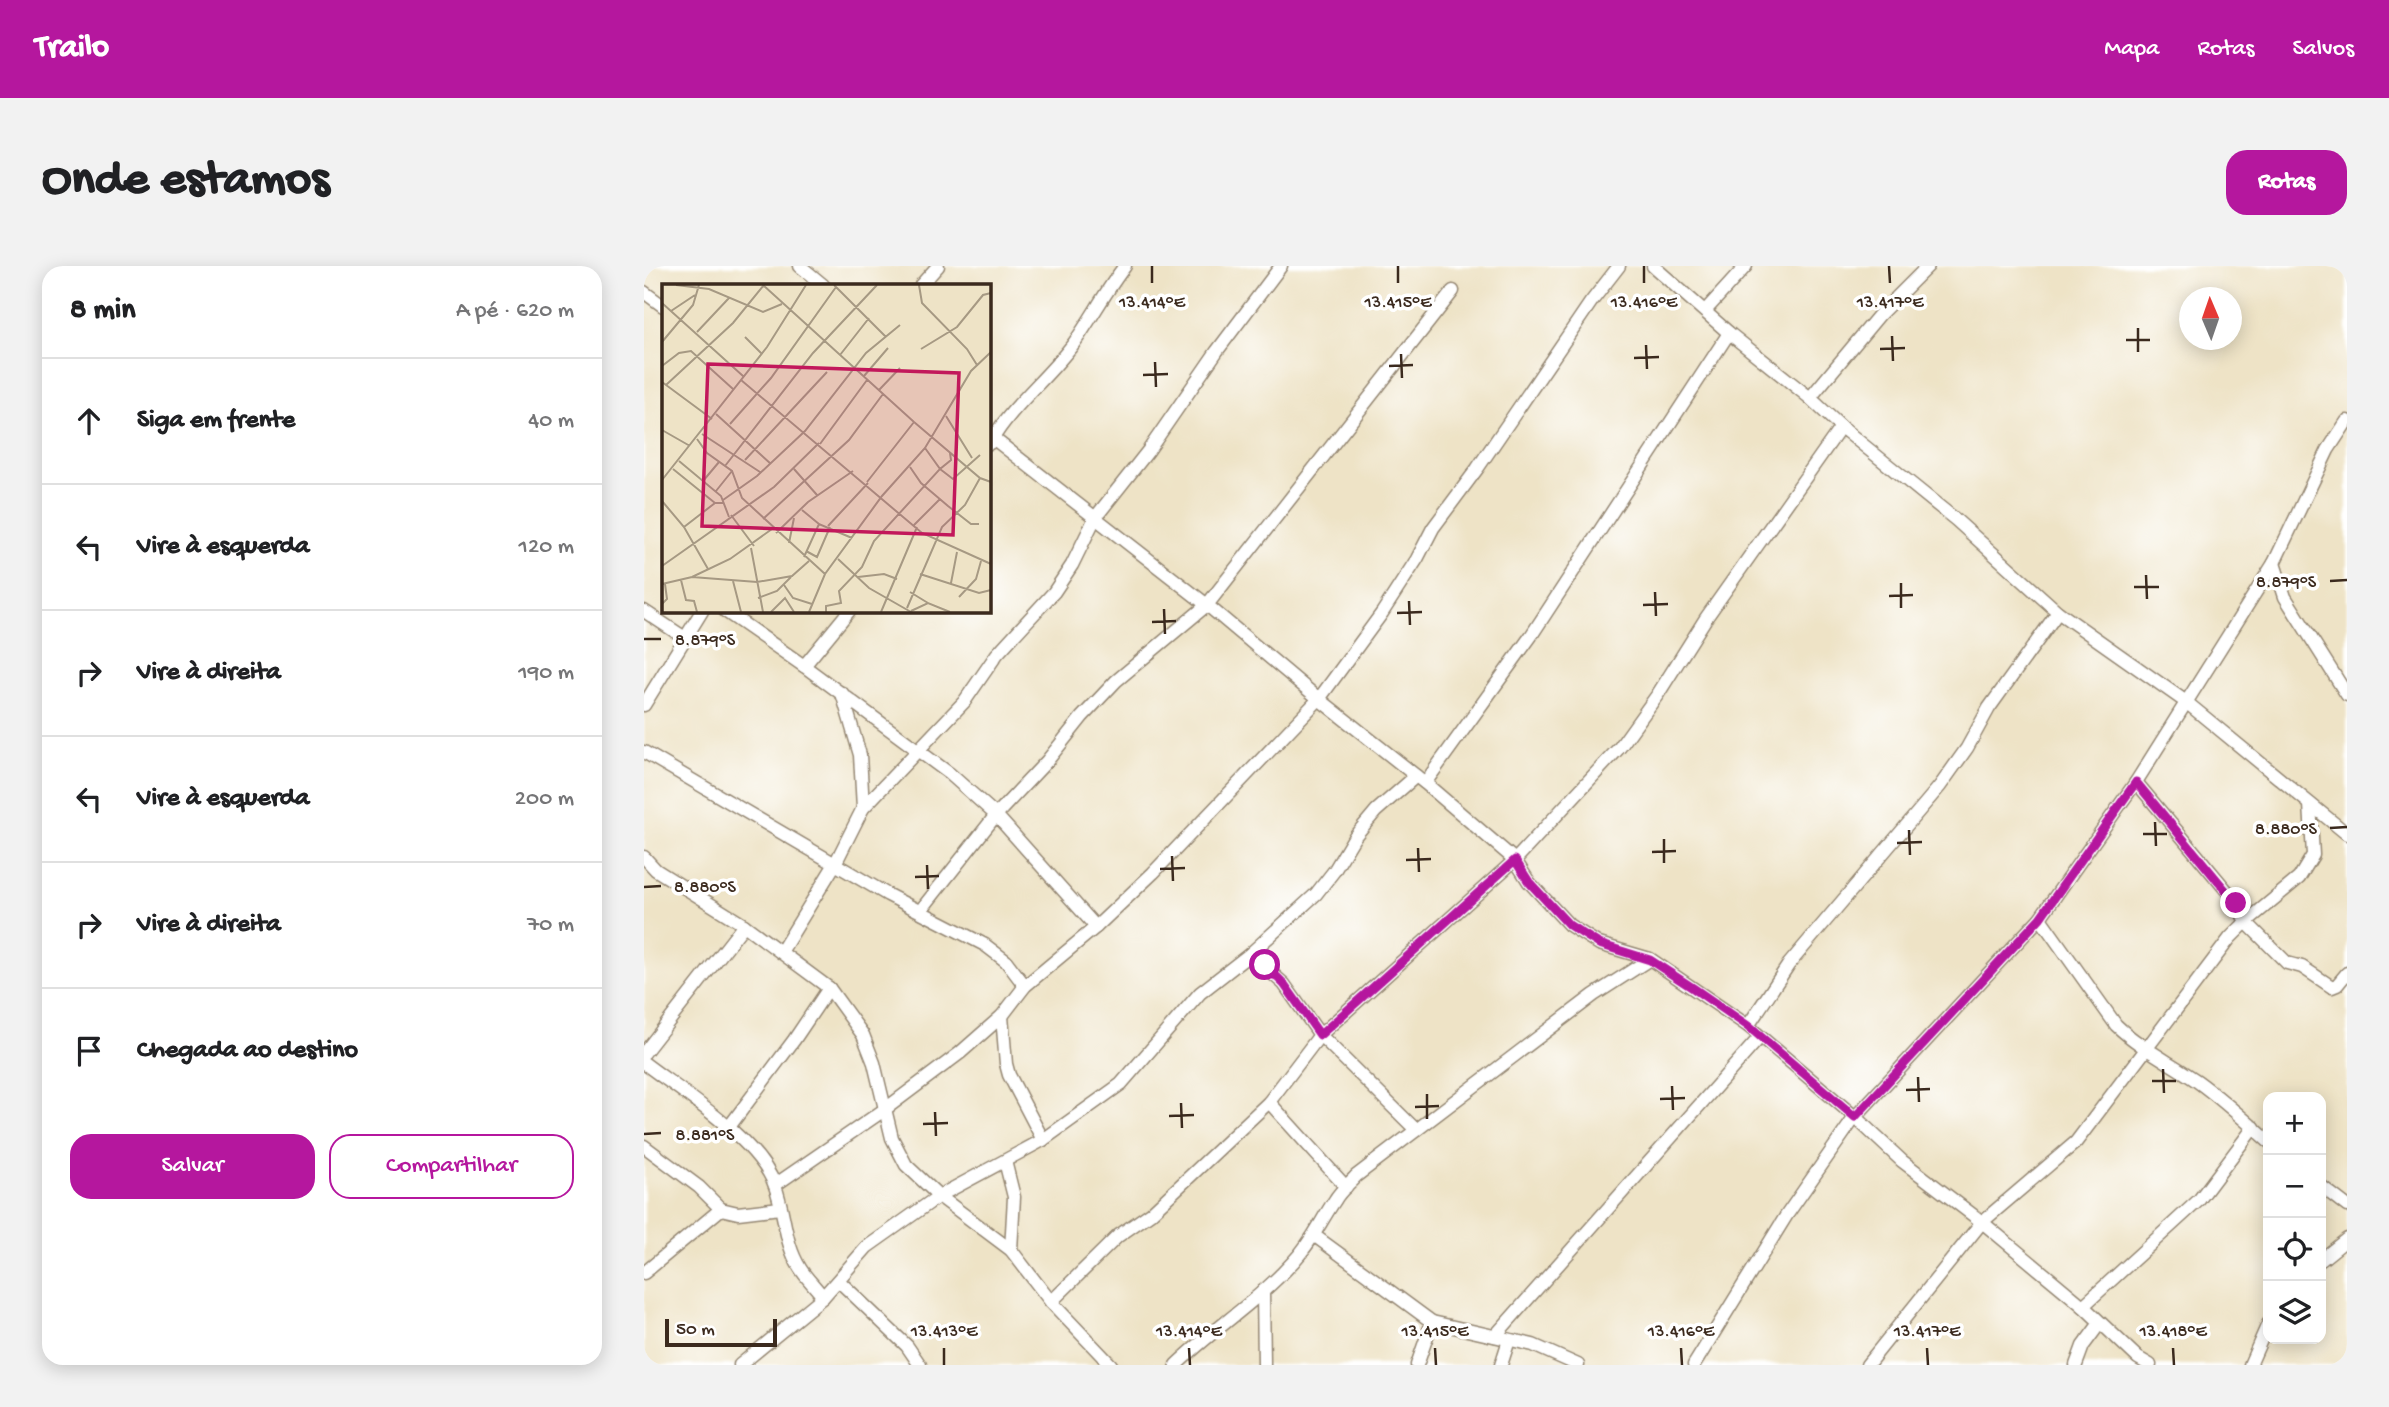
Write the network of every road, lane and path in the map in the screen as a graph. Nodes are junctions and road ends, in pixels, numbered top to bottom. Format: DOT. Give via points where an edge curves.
graph roads {
  1 [pos="800,266"];
  2 [pos="938,266"];
  3 [pos="1125,266"];
  4 [pos="1281,266"];
  5 [pos="1619,266"];
  6 [pos="1653,266"];
  7 [pos="1746,266"];
  8 [pos="1928,266"];
  9 [pos="822,284"];
  10 [pos="922,284"];
  11 [pos="1453,290"];
  12 [pos="644,292"];
  13 [pos="662,305"];
  14 [pos="1705,311"];
  15 [pos="1729,333"];
  16 [pos="1810,398"];
  17 [pos="2347,421"];
  18 [pos="1842,427"];
  19 [pos="990,439"];
  20 [pos="1095,518"];
  21 [pos="2274,563"];
  22 [pos="1207,605"];
  23 [pos="644,611"];
  24 [pos="701,612"];
  25 [pos="726,612"];
  26 [pos="848,612"];
  27 [pos="2059,612"];
  28 [pos="685,638"];
  29 [pos="804,666"];
  30 [pos="842,693"];
  31 [pos="2347,695"];
  32 [pos="1319,699"];
  33 [pos="2186,702"];
  34 [pos="644,705"];
  35 [pos="919,749"];
  36 [pos="644,752"];
  37 [pos="1420,779"];
  38 [pos="2136,782"];
  39 [pos="2310,804"];
  40 [pos="863,808"];
  41 [pos="996,815"];
  42 [pos="2347,834"];
  43 [pos="644,858"];
  44 [pos="1515,860"];
  45 [pos="835,864"];
  46 [pos="921,911"];
  47 [pos="2040,918"];
  48 [pos="2246,922"];
  49 [pos="744,925"];
  50 [pos="1096,927"];
  51 [pos="781,952"];
  52 [pos="1250,954"];
  53 [pos="1650,960"];
  54 [pos="2347,973"];
  55 [pos="1025,986"];
  56 [pos="829,988"];
  57 [pos="1002,1016"];
  58 [pos="1748,1026"];
  59 [pos="1320,1035"];
  60 [pos="1760,1037"];
  61 [pos="2147,1049"];
  62 [pos="644,1053"];
  63 [pos="644,1063"];
  64 [pos="1269,1102"];
  65 [pos="884,1110"];
  66 [pos="1855,1117"];
  67 [pos="729,1127"];
  68 [pos="2254,1127"];
  69 [pos="1416,1130"];
  70 [pos="2263,1136"];
  71 [pos="1043,1140"];
  72 [pos="644,1146"];
  73 [pos="1005,1161"];
  74 [pos="775,1185"];
  75 [pos="1346,1187"];
  76 [pos="2326,1190"];
  77 [pos="939,1196"];
  78 [pos="2347,1206"];
  79 [pos="780,1208"];
  80 [pos="721,1209"];
  81 [pos="1982,1222"];
  82 [pos="1315,1236"];
  83 [pos="2347,1239"];
  84 [pos="1011,1250"];
  85 [pos="2326,1256"];
  86 [pos="644,1273"];
  87 [pos="839,1281"];
  88 [pos="1263,1291"];
  89 [pos="823,1297"];
  90 [pos="1051,1302"];
  91 [pos="2083,1306"];
  92 [pos="1432,1322"];
  93 [pos="2099,1323"];
  94 [pos="2263,1335"];
  95 [pos="1495,1336"];
  96 [pos="1509,1339"];
  97 [pos="740,1365"];
  98 [pos="920,1365"];
  99 [pos="1111,1365"];
  100 [pos="1176,1365"];
  101 [pos="1264,1365"];
  102 [pos="1416,1365"];
  103 [pos="1501,1365"];
  104 [pos="1578,1365"];
  105 [pos="1694,1365"];
  106 [pos="1867,1365"];
  107 [pos="2076,1365"];
  108 [pos="2150,1365"];
  109 [pos="2250,1365"];
  1 -- 9 [label="street"];
  2 -- 10 [label="street"];
  3 -- 19 [label="street" via="1073,343"];
  4 -- 20 [label="street"];
  5 -- 32 [label="street" via="1433,528 1382,614"];
  6 -- 14 [label="street"];
  7 -- 14 [label="street"];
  8 -- 16 [label="street" via="1880,314"];
  11 -- 22 [label="street"];
  12 -- 13 [label="street"];
  14 -- 15 [label="street"];
  15 -- 16 [label="street"];
  15 -- 37 [label="street" via="1531,636"];
  16 -- 18 [label="street"];
  17 -- 21 [label="street" via="2328,450"];
  18 -- 27 [label="street"];
  18 -- 44 [label="street" via="1620,747"];
  19 -- 20 [label="street"];
  20 -- 22 [label="street"];
  20 -- 35 [label="street" via="1054,592"];
  21 -- 31 [label="street" via="2285,597"];
  21 -- 33 [label="street"];
  22 -- 32 [label="street"];
  22 -- 41 [label="street" via="1116,681"];
  23 -- 28 [label="street"];
  24 -- 28 [label="street"];
  25 -- 29 [label="street"];
  26 -- 29 [label="street"];
  27 -- 33 [label="street"];
  27 -- 58 [label="street" via="1989,708 1940,786 1789,964"];
  28 -- 34 [label="street"];
  29 -- 30 [label="street"];
  30 -- 35 [label="street"];
  30 -- 40 [label="street" via="860,755"];
  32 -- 37 [label="street"];
  32 -- 50 [label="street"];
  33 -- 38 [label="street"];
  33 -- 39 [label="street"];
  35 -- 40 [label="street"];
  35 -- 41 [label="street"];
  36 -- 45 [label="street"];
  37 -- 44 [label="street"];
  37 -- 52 [label="street" via="1376,810 1316,894"];
  38 -- 47 [label="street"];
  38 -- 48 [label="street" via="2236,903"];
  39 -- 42 [label="street"];
  39 -- 48 [label="street" via="2313,855 2299,878"];
  40 -- 45 [label="street"];
  41 -- 46 [label="street"];
  41 -- 50 [label="street"];
  43 -- 49 [label="street"];
  44 -- 53 [label="street" via="1569,925 1599,944"];
  44 -- 59 [label="street"];
  45 -- 46 [label="street"];
  45 -- 51 [label="street"];
  46 -- 55 [label="street" via="985,945 1006,961"];
  47 -- 61 [label="street" via="2116,1025"];
  47 -- 66 [label="street"];
  48 -- 54 [label="street" via="2287,963 2302,967 2332,987"];
  48 -- 61 [label="street"];
  49 -- 51 [label="street"];
  49 -- 62 [label="street"];
  50 -- 55 [label="street"];
  51 -- 56 [label="street"];
  52 -- 59 [label="street" via="1284,984"];
  52 -- 71 [label="street" via="1186,1007 1121,1084"];
  53 -- 58 [label="street"];
  53 -- 69 [label="street" via="1594,995"];
  55 -- 57 [label="street"];
  56 -- 65 [label="street" via="863,1035"];
  56 -- 67 [label="street"];
  57 -- 65 [label="street"];
  57 -- 71 [label="street" via="1009,1075"];
  58 -- 60 [label="street"];
  59 -- 64 [label="street"];
  59 -- 69 [label="street"];
  60 -- 66 [label="street"];
  60 -- 95 [label="street"];
  61 -- 68 [label="street" via="2196,1080"];
  61 -- 81 [label="street" via="2076,1142"];
  63 -- 67 [label="street"];
  64 -- 75 [label="street"];
  64 -- 90 [label="street"];
  65 -- 74 [label="street"];
  65 -- 77 [label="street" via="906,1166"];
  66 -- 81 [label="street" via="1902,1161"];
  66 -- 105 [label="street" via="1786,1216"];
  67 -- 74 [label="street" via="761,1161"];
  68 -- 70 [label="street"];
  68 -- 91 [label="street" via="2199,1200"];
  69 -- 75 [label="street"];
  71 -- 73 [label="street"];
  72 -- 80 [label="street" via="699,1186"];
  73 -- 77 [label="street"];
  73 -- 84 [label="street" via="1014,1197"];
  74 -- 79 [label="street"];
  75 -- 82 [label="street"];
  76 -- 78 [label="street"];
  77 -- 84 [label="street"];
  77 -- 87 [label="street" via="867,1247"];
  79 -- 80 [label="street" via="738,1213"];
  79 -- 89 [label="street" via="799,1267"];
  80 -- 86 [label="street"];
  81 -- 91 [label="street"];
  81 -- 106 [label="street"];
  82 -- 88 [label="street"];
  82 -- 92 [label="street"];
  83 -- 85 [label="street"];
  84 -- 90 [label="street"];
  87 -- 89 [label="street"];
  87 -- 98 [label="street"];
  88 -- 100 [label="street"];
  88 -- 101 [label="street"];
  89 -- 97 [label="street"];
  90 -- 99 [label="street"];
  91 -- 93 [label="street"];
  92 -- 95 [label="street"];
  92 -- 102 [label="street"];
  93 -- 107 [label="street"];
  93 -- 108 [label="street"];
  94 -- 109 [label="street"];
  95 -- 96 [label="street"];
  96 -- 103 [label="street"];
  96 -- 104 [label="street"];
}
